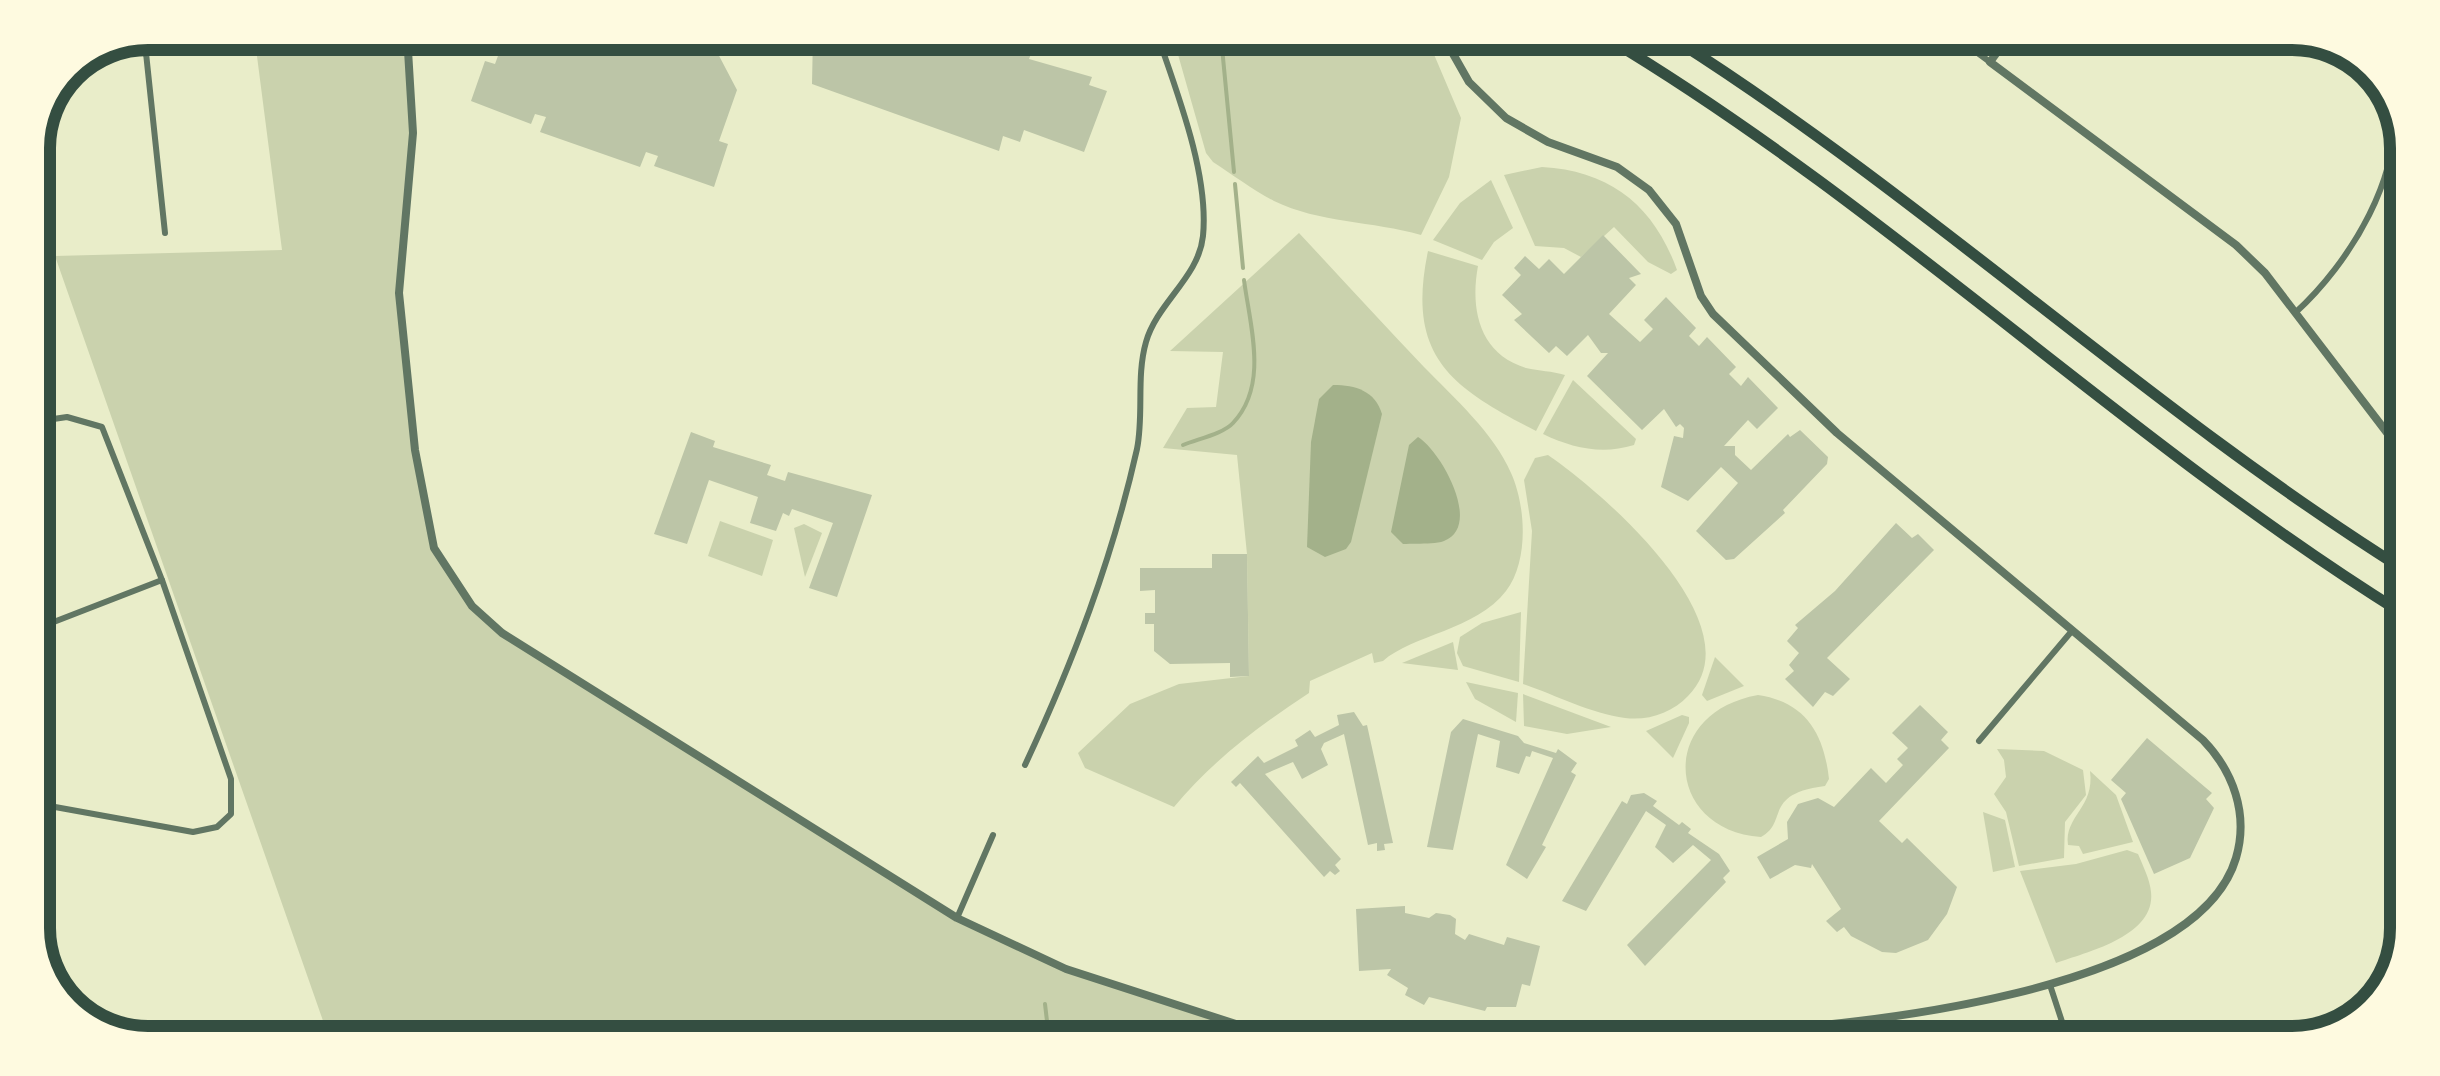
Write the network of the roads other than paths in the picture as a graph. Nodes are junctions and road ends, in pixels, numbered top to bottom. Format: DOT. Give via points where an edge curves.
graph roads {
  1 [pos="146,50"];
  2 [pos="408,50"];
  3 [pos="1162,50"];
  4 [pos="1451,50"];
  5 [pos="1625,50"];
  6 [pos="1691,50"];
  7 [pos="1974,50"];
  8 [pos="1999,50"];
  9 [pos="138,51"];
  10 [pos="146,54"];
  11 [pos="1990,62"];
  12 [pos="2390,146"];
  13 [pos="165,233"];
  14 [pos="2295,313"];
  15 [pos="50,420"];
  16 [pos="2390,437"];
  17 [pos="2390,560"];
  18 [pos="162,580"];
  19 [pos="2390,605"];
  20 [pos="50,623"];
  21 [pos="2072,632"];
  22 [pos="1979,741"];
  23 [pos="1026,765"];
  24 [pos="50,806"];
  25 [pos="993,835"];
  26 [pos="956,918"];
  27 [pos="2050,985"];
  28 [pos="1242,1026"];
  29 [pos="1806,1026"];
  30 [pos="2064,1026"];
  1 -- 10 [label="street"];
  2 -- 26 [label="street" via="413,133 399,292 415,450 434,548 472,606 502,633"];
  3 -- 23 [label="street" via="1204,200 1203,241 1194,266 1151,327 1142,359 1138,442 1120,520 1095,602"];
  4 -- 21 [label="street" via="1469,82 1506,118 1548,142 1616,166 1649,190 1676,224 1709,310 1822,420"];
  5 -- 19 [label="highway" via="1778,150 2188,466"];
  6 -- 17 [label="highway" via="1820,136 2178,414"];
  7 -- 11 [label="street"];
  8 -- 11 [label="street"];
  9 -- 10 [label="street"];
  10 -- 13 [label="street"];
  11 -- 14 [label="street" via="2216,227"];
  12 -- 14 [label="street" via="2366,216 2339,263"];
  14 -- 16 [label="street"];
  15 -- 18 [label="street" via="102,427"];
  18 -- 20 [label="street"];
  18 -- 24 [label="street" via="231,779 230,814 193,832"];
  21 -- 22 [label="street"];
  21 -- 27 [label="street" via="2210,747 2232,783 2241,828 2229,876 2194,918 2143,948"];
  25 -- 26 [label="street"];
  26 -- 28 [label="street" via="1066,969"];
  27 -- 29 [label="street" via="1990,1002"];
  27 -- 30 [label="street"];
}
